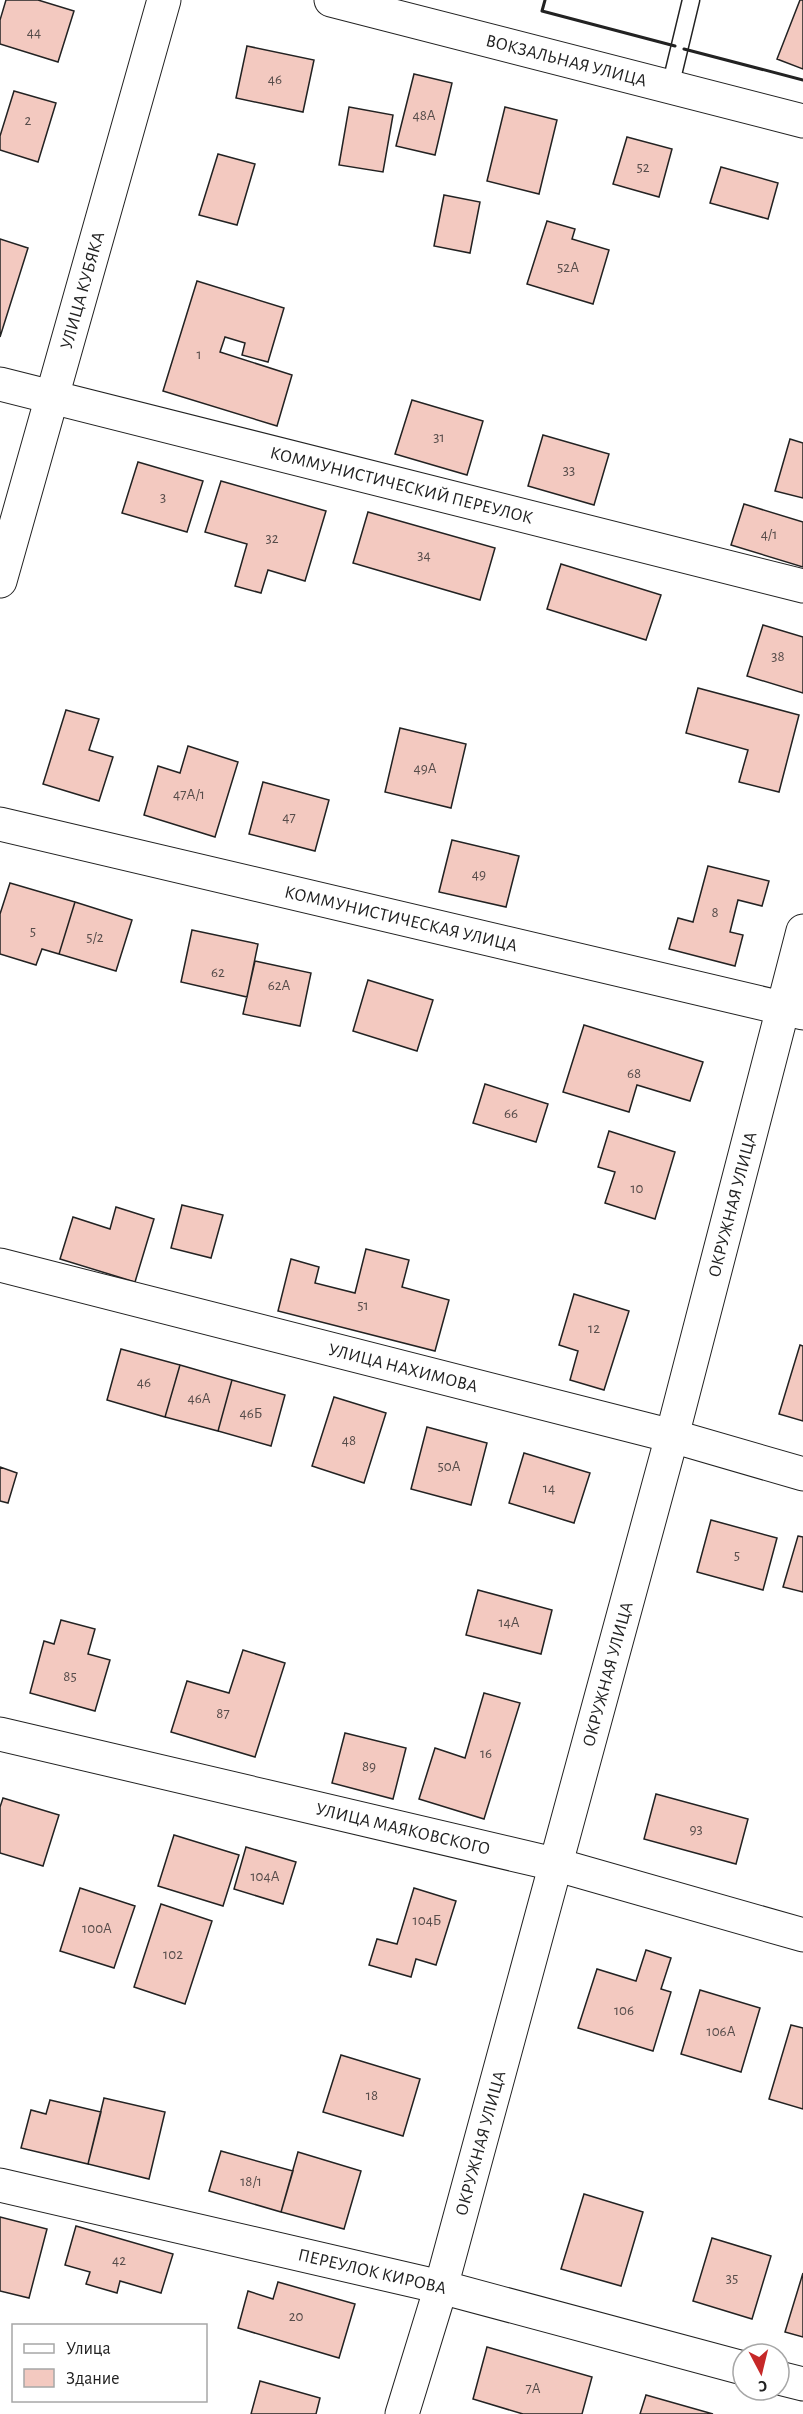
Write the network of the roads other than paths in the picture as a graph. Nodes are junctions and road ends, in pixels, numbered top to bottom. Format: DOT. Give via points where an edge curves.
graph roads {
  1 [pos="164,0"];
  2 [pos="331,0"];
  3 [pos="692,0"];
  4 [pos="670,87"];
  5 [pos="803,121"];
  6 [pos="0,384"];
  7 [pos="52,396"];
  8 [pos="0,581"];
  9 [pos="803,586"];
  10 [pos="0,825"];
  11 [pos="803,931"];
  12 [pos="793,1010"];
  13 [pos="0,1265"];
  14 [pos="672,1436"];
  15 [pos="803,1474"];
  16 [pos="0,1734"];
  17 [pos="554,1864"];
  18 [pos="803,1935"];
  19 [pos="0,2185"];
  20 [pos="441,2287"];
  21 [pos="731,2365"];
  22 [pos="402,2414"];
  1 -- 7 [label="street, УЛИЦА КУБЯКА"];
  2 -- 4 [label="street, ВОКЗАЛЬНАЯ УЛИЦА"];
  3 -- 4 [label="lane"];
  4 -- 5 [label="street, ВОКЗАЛЬНАЯ УЛИЦА"];
  6 -- 7 [label="street, КОММУНИСТИЧЕСКИЙ ПЕРЕУЛОК"];
  7 -- 8 [label="street, УЛИЦА КУБЯКА"];
  7 -- 9 [label="street, КОММУНИСТИЧЕСКИЙ ПЕРЕУЛОК"];
  10 -- 12 [label="street, КОММУНИСТИЧЕСКАЯ УЛИЦА"];
  11 -- 12 [label="street, ОКРУЖНАЯ УЛИЦА"];
  12 -- 14 [label="street, ОКРУЖНАЯ УЛИЦА"];
  13 -- 14 [label="street, УЛИЦА НАХИМОВА"];
  14 -- 15 [label="street, УЛИЦА НАХИМОВА"];
  14 -- 17 [label="street, ОКРУЖНАЯ УЛИЦА"];
  16 -- 17 [label="street, УЛИЦА МАЯКОВСКОГО"];
  17 -- 18 [label="street, УЛИЦА МАЯКОВСКОГО"];
  17 -- 20 [label="street, ОКРУЖНАЯ УЛИЦА"];
  19 -- 20 [label="street, ПЕРЕУЛОК КИРОВА"];
  20 -- 21 [label="street, ПЕРЕУЛОК КИРОВА"];
  20 -- 22 [label="street, ОКРУЖНАЯ УЛИЦА"];
}
